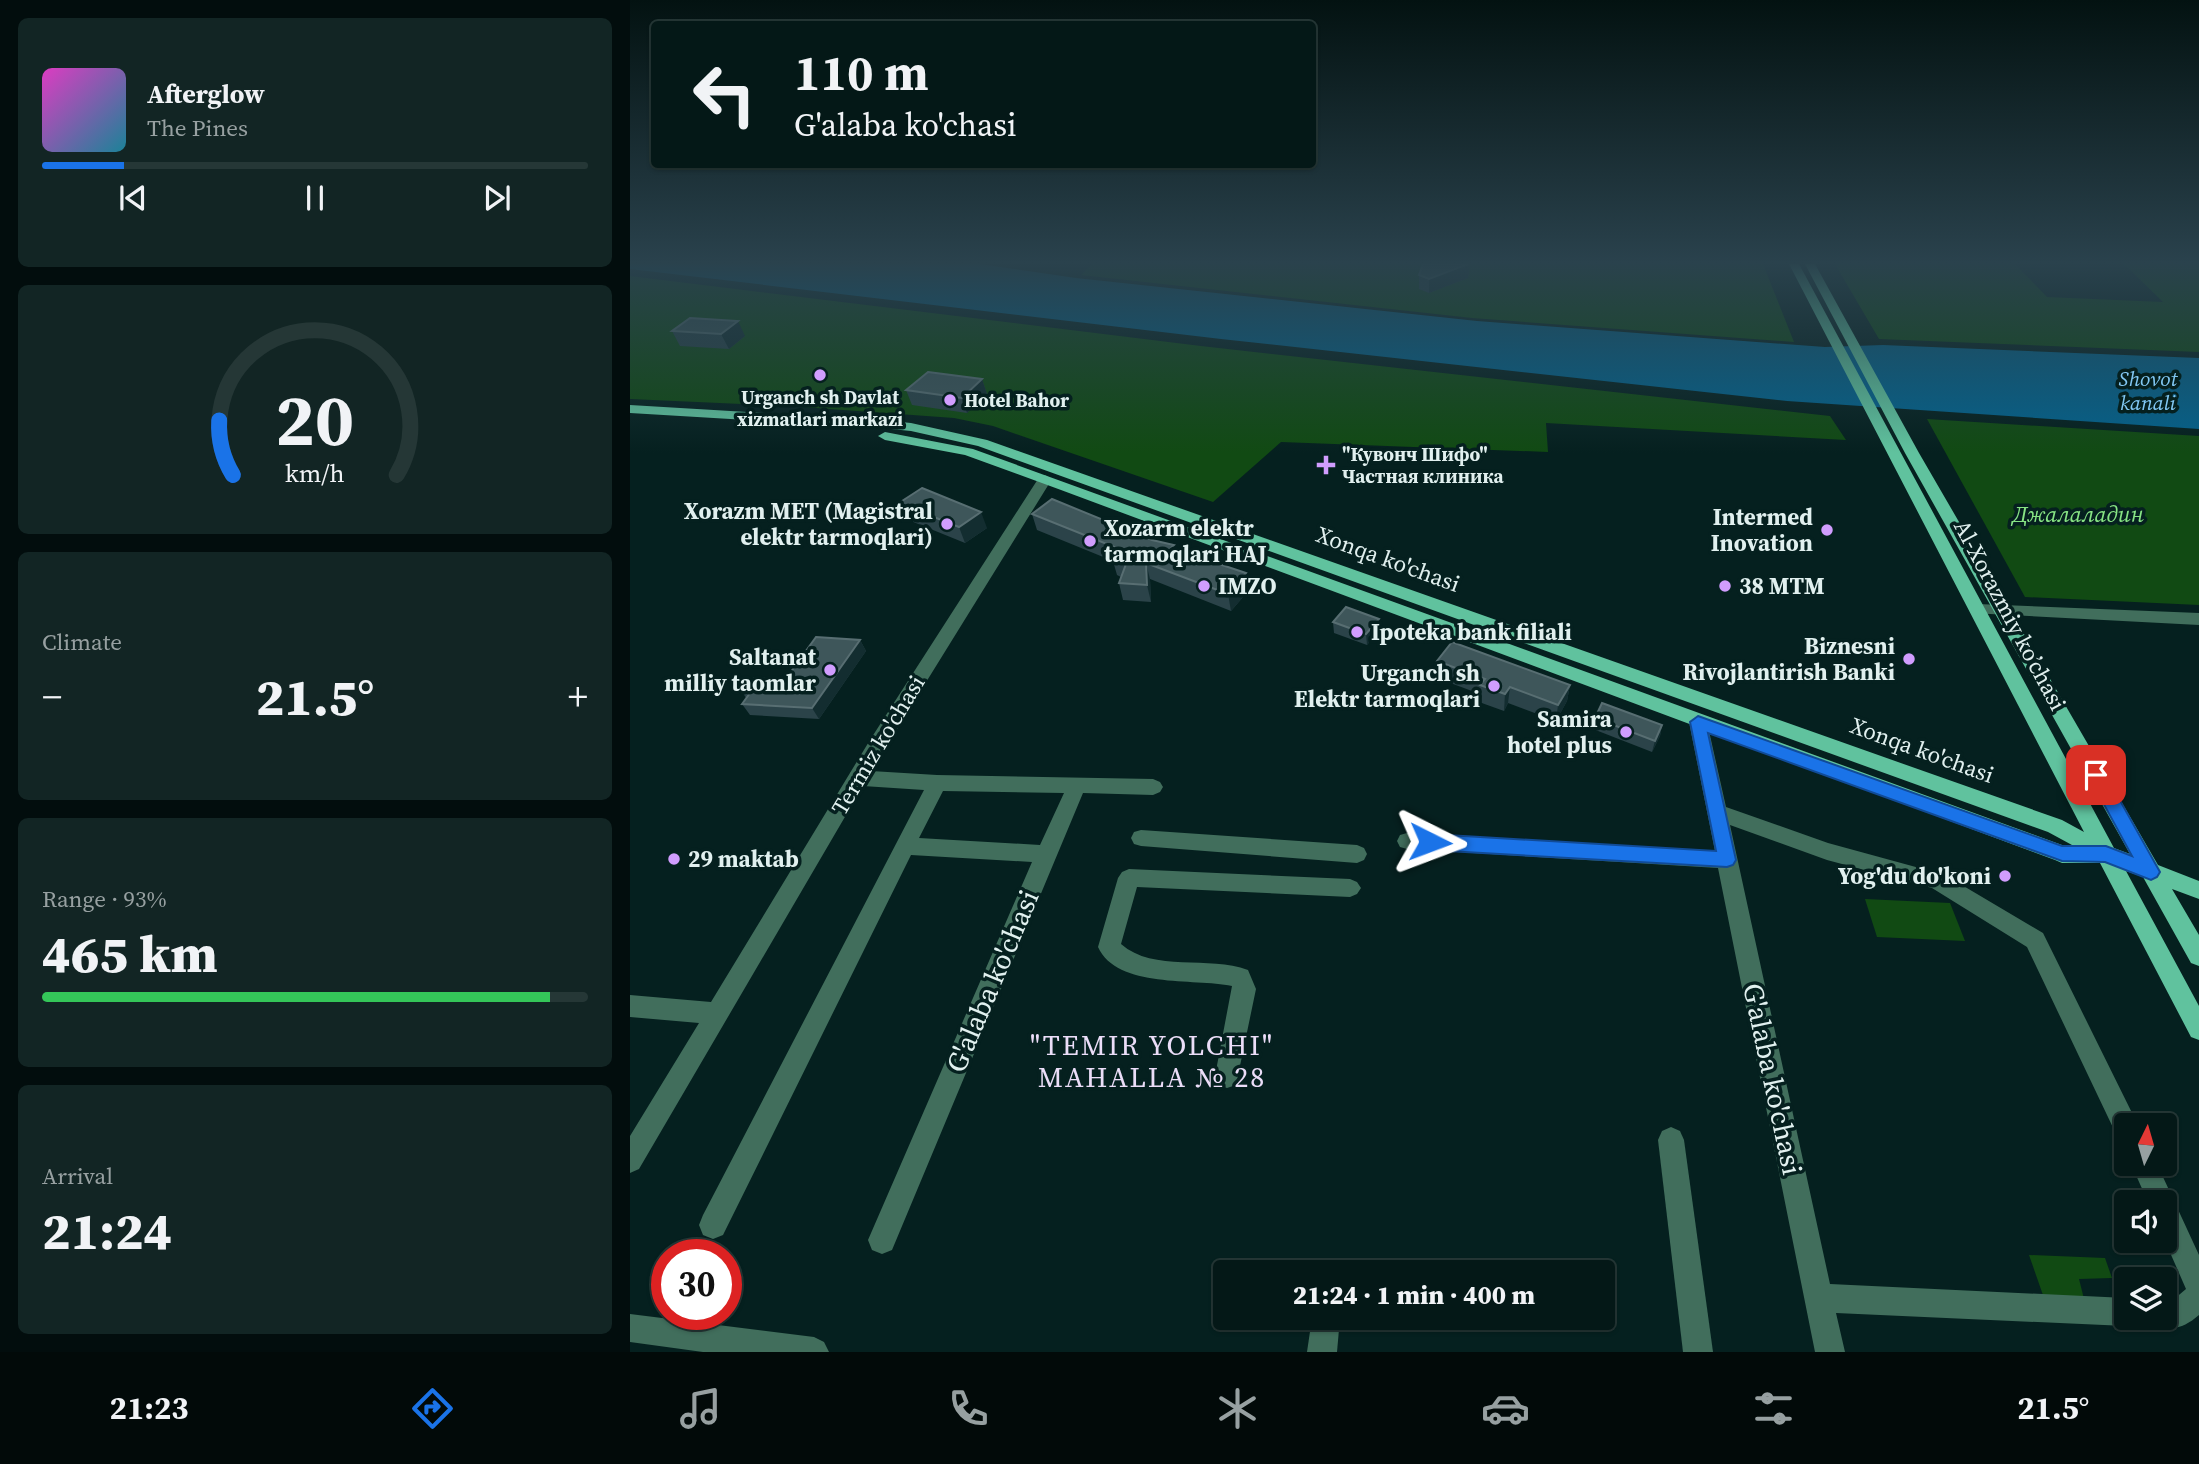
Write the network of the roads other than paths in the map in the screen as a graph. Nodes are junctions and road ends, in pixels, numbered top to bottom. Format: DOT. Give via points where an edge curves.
graph roads {
  1 [pos="1826,327"];
  2 [pos="1843,327"];
  3 [pos="630,409"];
  4 [pos="654,415"];
  5 [pos="630,419"];
  6 [pos="1045,479"];
  7 [pos="1240,534"];
  8 [pos="1227,545"];
  9 [pos="1977,609"];
  10 [pos="2002,610"];
  11 [pos="2199,619"];
  12 [pos="1698,722"];
  13 [pos="858,778"];
  14 [pos="936,783"];
  15 [pos="1077,786"];
  16 [pos="1153,787"];
  17 [pos="1717,812"];
  18 [pos="1141,838"];
  19 [pos="1407,841"];
  20 [pos="905,846"];
  21 [pos="1046,854"];
  22 [pos="1357,854"];
  23 [pos="2106,854"];
  24 [pos="1727,860"];
  25 [pos="2151,872"];
  26 [pos="1350,888"];
  27 [pos="2199,890"];
  28 [pos="2199,956"];
  29 [pos="630,1006"];
  30 [pos="716,1013"];
  31 [pos="2199,1028"];
  32 [pos="1227,1076"];
  33 [pos="2119,1113"];
  34 [pos="1671,1140"];
  35 [pos="630,1160"];
  36 [pos="713,1226"];
  37 [pos="2177,1237"];
  38 [pos="882,1240"];
  39 [pos="2199,1287"];
  40 [pos="2199,1296"];
  41 [pos="1819,1298"];
  42 [pos="2114,1311"];
  43 [pos="2177,1314"];
  44 [pos="630,1328"];
  45 [pos="1325,1330"];
  46 [pos="814,1352"];
  47 [pos="1322,1352"];
  48 [pos="1698,1352"];
  49 [pos="1830,1352"];
  1 -- 9 [label="main road, Al-Xorazmiy ko’chasi"];
  2 -- 10 [label="main road, Al-Xorazmiy ko’chasi"];
  3 -- 4 [label="main road, Xonqa ko'chasi"];
  4 -- 5 [label="main road, Xonqa ko'chasi"];
  4 -- 6 [label="main road, Xonqa ko'chasi" via="900,438 968,452"];
  4 -- 7 [label="main road, Xonqa ko'chasi" via="881,424 945,434"];
  6 -- 8 [label="main road, Xonqa ko'chasi"];
  6 -- 13 [label="street, Termiz ko'chasi"];
  7 -- 8 [label="main road"];
  7 -- 23 [label="main road, Xonqa ko'chasi" via="2055,826"];
  8 -- 12 [label="main road, Xonqa ko'chasi"];
  9 -- 10 [label="street"];
  9 -- 23 [label="main road, Al-Xorazmiy ko’chasi"];
  10 -- 11 [label="street"];
  10 -- 25 [label="main road, Al-Xorazmiy ko’chasi"];
  12 -- 17 [label="street, G'alaba ko'chasi"];
  12 -- 23 [label="main road, Xonqa ko'chasi" via="2062,854"];
  13 -- 14 [label="street"];
  13 -- 30 [label="street, Termiz ko'chasi"];
  14 -- 15 [label="street"];
  14 -- 20 [label="street"];
  15 -- 16 [label="street"];
  15 -- 21 [label="street"];
  17 -- 24 [label="street, G'alaba ko'chasi"];
  17 -- 33 [label="street" via="1827,851 1938,881 2035,940"];
  18 -- 22 [label="street"];
  19 -- 24 [label="street"];
  20 -- 21 [label="street, G'alaba ko'chasi"];
  20 -- 36 [label="street"];
  21 -- 38 [label="street, G'alaba ko'chasi"];
  23 -- 25 [label="main road, Xonqa ko'chasi"];
  23 -- 31 [label="main road, Al-Xorazmiy ko’chasi"];
  24 -- 41 [label="street, G'alaba ko'chasi"];
  25 -- 27 [label="main road, Xonqa ko'chasi"];
  25 -- 28 [label="main road, Al-Xorazmiy ko’chasi"];
  26 -- 32 [label="street" via="1129,877 1110,934 1109,947 1115,955 1135,965 1240,977 1245,989"];
  29 -- 30 [label="street"];
  30 -- 35 [label="street, Termiz ko'chasi"];
  34 -- 48 [label="street"];
  37 -- 39 [label="street"];
  40 -- 43 [label="street"];
  41 -- 42 [label="street"];
  41 -- 49 [label="street, G'alaba ko'chasi"];
  44 -- 46 [label="street"];
  45 -- 47 [label="street"];
}
